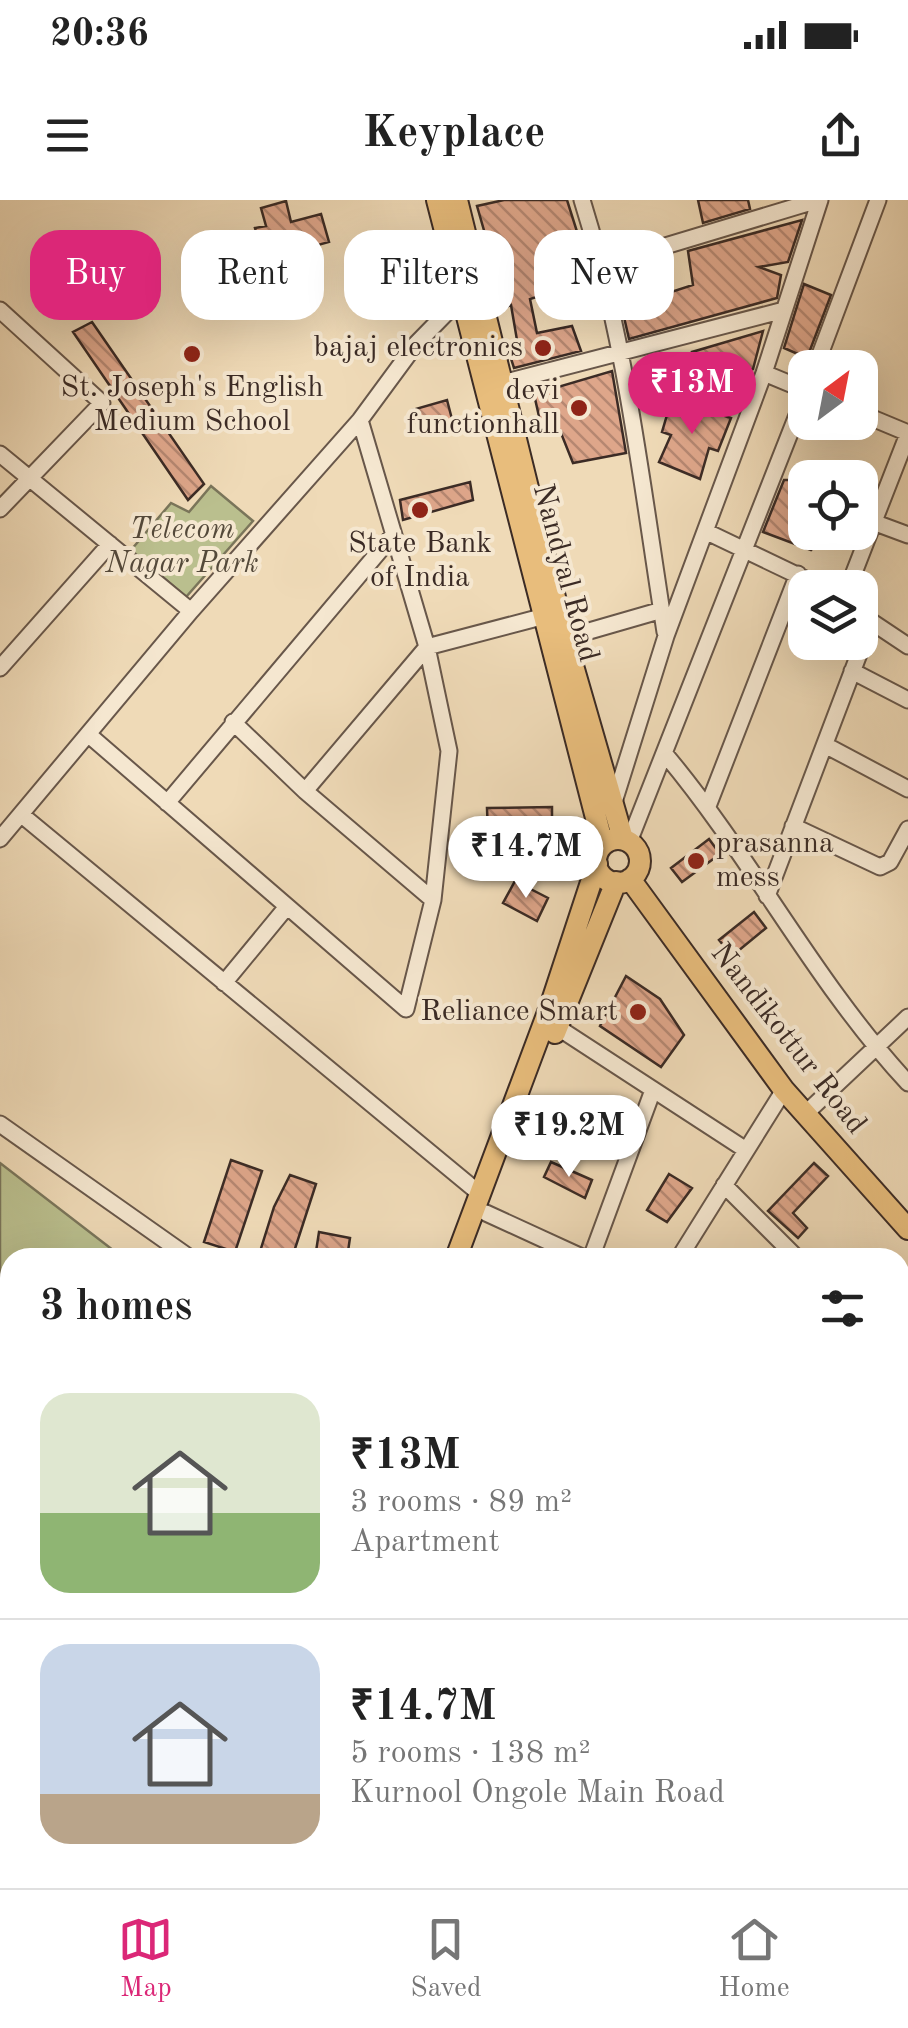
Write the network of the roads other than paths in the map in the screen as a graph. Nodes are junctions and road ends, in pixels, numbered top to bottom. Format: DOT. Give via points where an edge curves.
graph roads {
  1 [pos="437,200"];
  2 [pos="457,200"];
  3 [pos="582,200"];
  4 [pos="878,200"];
  5 [pos="819,201"];
  6 [pos="445,230"];
  7 [pos="591,230"];
  8 [pos="674,244"];
  9 [pos="0,310"];
  10 [pos="784,310"];
  11 [pos="440,320"];
  12 [pos="468,320"];
  13 [pos="614,320"];
  14 [pos="822,350"];
  15 [pos="620,351"];
  16 [pos="764,373"];
  17 [pos="502,383"];
  18 [pos="788,384"];
  19 [pos="360,420"];
  20 [pos="878,420"];
  21 [pos="908,433"];
  22 [pos="788,438"];
  23 [pos="0,454"];
  24 [pos="27,477"];
  25 [pos="0,509"];
  26 [pos="878,509"];
  27 [pos="878,524"];
  28 [pos="707,532"];
  29 [pos="393,534"];
  30 [pos="908,535"];
  31 [pos="110,544"];
  32 [pos="747,550"];
  33 [pos="790,570"];
  34 [pos="788,600"];
  35 [pos="662,610"];
  36 [pos="191,611"];
  37 [pos="545,616"];
  38 [pos="878,628"];
  39 [pos="666,636"];
  40 [pos="565,638"];
  41 [pos="908,646"];
  42 [pos="426,647"];
  43 [pos="855,660"];
  44 [pos="0,668"];
  45 [pos="852,671"];
  46 [pos="908,700"];
  47 [pos="233,722"];
  48 [pos="89,736"];
  49 [pos="825,744"];
  50 [pos="665,754"];
  51 [pos="908,789"];
  52 [pos="305,791"];
  53 [pos="614,802"];
  54 [pos="168,803"];
  55 [pos="708,806"];
  56 [pos="23,816"];
  57 [pos="792,826"];
  58 [pos="908,829"];
  59 [pos="0,840"];
  60 [pos="613,848"];
  61 [pos="623,881"];
  62 [pos="767,896"];
  63 [pos="432,900"];
  64 [pos="286,909"];
  65 [pos="224,982"];
  66 [pos="908,1017"];
  67 [pos="557,1027"];
  68 [pos="876,1049"];
  69 [pos="908,1084"];
  70 [pos="653,1090"];
  71 [pos="784,1090"];
  72 [pos="805,1114"];
  73 [pos="0,1124"];
  74 [pos="746,1150"];
  75 [pos="724,1185"];
  76 [pos="483,1203"];
  77 [pos="908,1229"];
  78 [pos="176,1248"];
  79 [pos="461,1248"];
  80 [pos="472,1248"];
  81 [pos="569,1248"];
  82 [pos="592,1248"];
  83 [pos="685,1248"];
  84 [pos="786,1248"];
  1 -- 6 [label="main road, Nandyal Road"];
  2 -- 17 [label="main road, Nandyal Road"];
  3 -- 7 [label="street"];
  4 -- 14 [label="street"];
  5 -- 8 [label="street"];
  5 -- 10 [label="street"];
  9 -- 24 [label="street" via="102,403"];
  10 -- 15 [label="street"];
  10 -- 16 [label="street"];
  11 -- 19 [label="street"];
  12 -- 37 [label="main road, Nandyal Road"];
  13 -- 15 [label="street"];
  15 -- 17 [label="street"];
  15 -- 35 [label="street"];
  16 -- 18 [label="street"];
  16 -- 28 [label="street"];
  17 -- 40 [label="main road, Nandyal Road"];
  19 -- 29 [label="street"];
  19 -- 36 [label="street"];
  20 -- 21 [label="street"];
  21 -- 26 [label="street"];
  22 -- 32 [label="street"];
  23 -- 24 [label="street"];
  24 -- 25 [label="street"];
  24 -- 31 [label="street"];
  27 -- 30 [label="street"];
  28 -- 32 [label="street"];
  28 -- 39 [label="street"];
  29 -- 42 [label="street"];
  29 -- 47 [label="street"];
  31 -- 36 [label="street"];
  31 -- 44 [label="street"];
  32 -- 33 [label="street"];
  32 -- 50 [label="street"];
  34 -- 55 [label="street"];
  35 -- 39 [label="street"];
  35 -- 40 [label="street"];
  36 -- 48 [label="street"];
  37 -- 42 [label="street"];
  37 -- 60 [label="main road, Nandyal Road"];
  38 -- 41 [label="street"];
  39 -- 53 [label="street"];
  40 -- 53 [label="main road, Nandyal Road"];
  42 -- 52 [label="street"];
  42 -- 63 [label="street" via="449,751"];
  43 -- 45 [label="street"];
  45 -- 46 [label="street"];
  45 -- 49 [label="street"];
  47 -- 52 [label="street"];
  47 -- 54 [label="street"];
  48 -- 54 [label="street"];
  48 -- 56 [label="street"];
  49 -- 51 [label="street"];
  49 -- 57 [label="street"];
  50 -- 55 [label="street"];
  50 -- 60 [label="street"];
  52 -- 63 [label="street"];
  53 -- 60 [label="main road, Nandyal Road"];
  54 -- 64 [label="street"];
  55 -- 62 [label="street"];
  56 -- 59 [label="street"];
  56 -- 65 [label="street"];
  57 -- 58 [label="street" via="880,867 890,862"];
  57 -- 62 [label="street"];
  60 -- 61 [label="main road, Nandikottur Road" via="603,876"];
  60 -- 61 [label="main road" via="640,860"];
  60 -- 76 [label="main road"];
  61 -- 67 [label="main road"];
  61 -- 71 [label="main road, Nandikottur Road"];
  62 -- 68 [label="street"];
  63 -- 64 [label="street" via="406,1009"];
  64 -- 65 [label="street"];
  65 -- 76 [label="street"];
  66 -- 68 [label="street"];
  67 -- 70 [label="street"];
  67 -- 76 [label="main road"];
  68 -- 69 [label="street"];
  68 -- 72 [label="street"];
  70 -- 74 [label="street"];
  70 -- 82 [label="street"];
  71 -- 72 [label="main road, Nandikottur Road"];
  71 -- 74 [label="street"];
  72 -- 77 [label="main road, Nandikottur Road"];
  73 -- 78 [label="street"];
  74 -- 75 [label="street"];
  75 -- 83 [label="street"];
  75 -- 84 [label="street"];
  76 -- 79 [label="main road"];
  76 -- 80 [label="main road"];
  76 -- 81 [label="street"];
}
